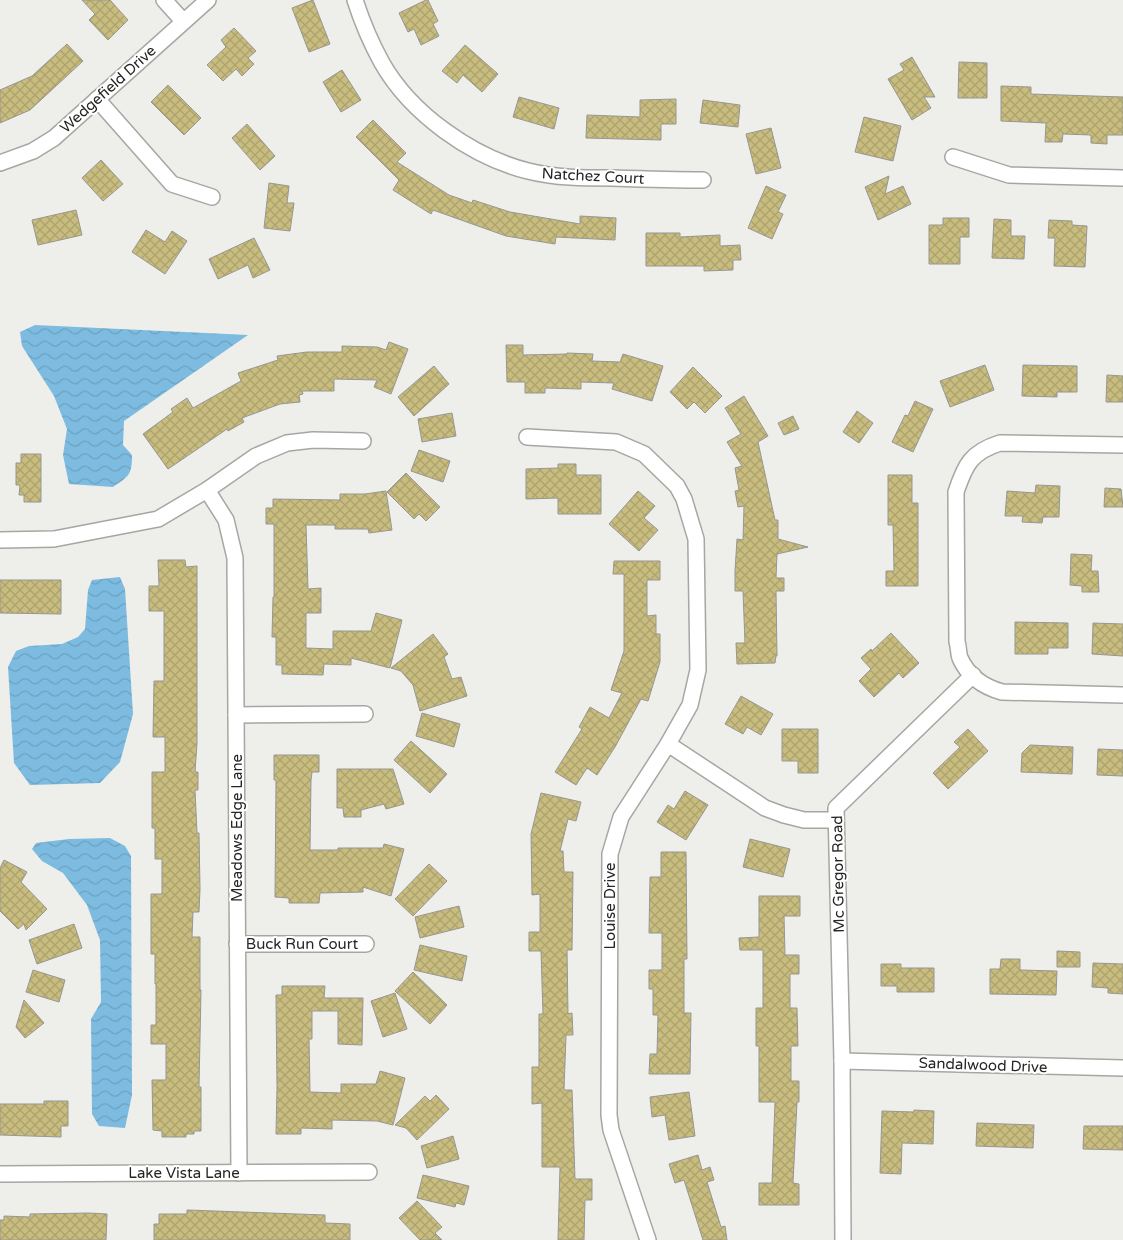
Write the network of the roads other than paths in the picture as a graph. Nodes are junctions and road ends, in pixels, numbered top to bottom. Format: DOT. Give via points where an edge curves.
graph roads {
  1 [pos="164,0"];
  2 [pos="208,0"];
  3 [pos="355,0"];
  4 [pos="183,21"];
  5 [pos="97,99"];
  6 [pos="953,157"];
  7 [pos="0,164"];
  8 [pos="1123,178"];
  9 [pos="703,180"];
  10 [pos="212,197"];
  11 [pos="527,437"];
  12 [pos="363,441"];
  13 [pos="1123,445"];
  14 [pos="207,490"];
  15 [pos="0,540"];
  16 [pos="973,675"];
  17 [pos="1123,696"];
  18 [pos="365,714"];
  19 [pos="236,715"];
  20 [pos="668,744"];
  21 [pos="836,820"];
  22 [pos="237,944"];
  23 [pos="366,944"];
  24 [pos="842,1061"];
  25 [pos="1123,1068"];
  26 [pos="369,1172"];
  27 [pos="239,1173"];
  28 [pos="0,1174"];
  29 [pos="648,1240"];
  30 [pos="843,1240"];
  1 -- 4 [label="street"];
  2 -- 4 [label="street, Wedgefield Drive"];
  3 -- 9 [label="street, Natchez Court" via="382,64 410,101 439,127 485,156 528,171 567,177"];
  4 -- 5 [label="street, Wedgefield Drive"];
  5 -- 7 [label="street, Wedgefield Drive" via="54,138 34,151"];
  5 -- 10 [label="street" via="172,184"];
  6 -- 8 [label="street" via="1009,175"];
  11 -- 20 [label="street, Louise Drive" via="616,442 644,454 678,486 684,498 696,540 698,670 690,705"];
  12 -- 14 [label="street" via="287,443 256,456"];
  13 -- 16 [label="street" via="1008,443 992,446 975,455 963,470 956,492 957,642 960,658"];
  14 -- 15 [label="street" via="158,519 54,540"];
  14 -- 19 [label="street, Meadows Edge Lane" via="226,520 235,558"];
  16 -- 17 [label="street" via="986,686 1002,692"];
  16 -- 21 [label="street, Mc Gregor Road" via="836,808"];
  18 -- 19 [label="street"];
  19 -- 22 [label="street, Meadows Edge Lane"];
  20 -- 21 [label="street" via="765,808 804,820"];
  20 -- 29 [label="street, Louise Drive" via="621,817 610,854 609,1115 611,1130"];
  21 -- 24 [label="street, Mc Gregor Road"];
  22 -- 23 [label="street, Buck Run Court"];
  22 -- 27 [label="street, Meadows Edge Lane"];
  24 -- 25 [label="street, Sandalwood Drive"];
  24 -- 30 [label="street, Mc Gregor Road"];
  26 -- 27 [label="street, Lake Vista Lane"];
  27 -- 28 [label="street, Lake Vista Lane"];
}
